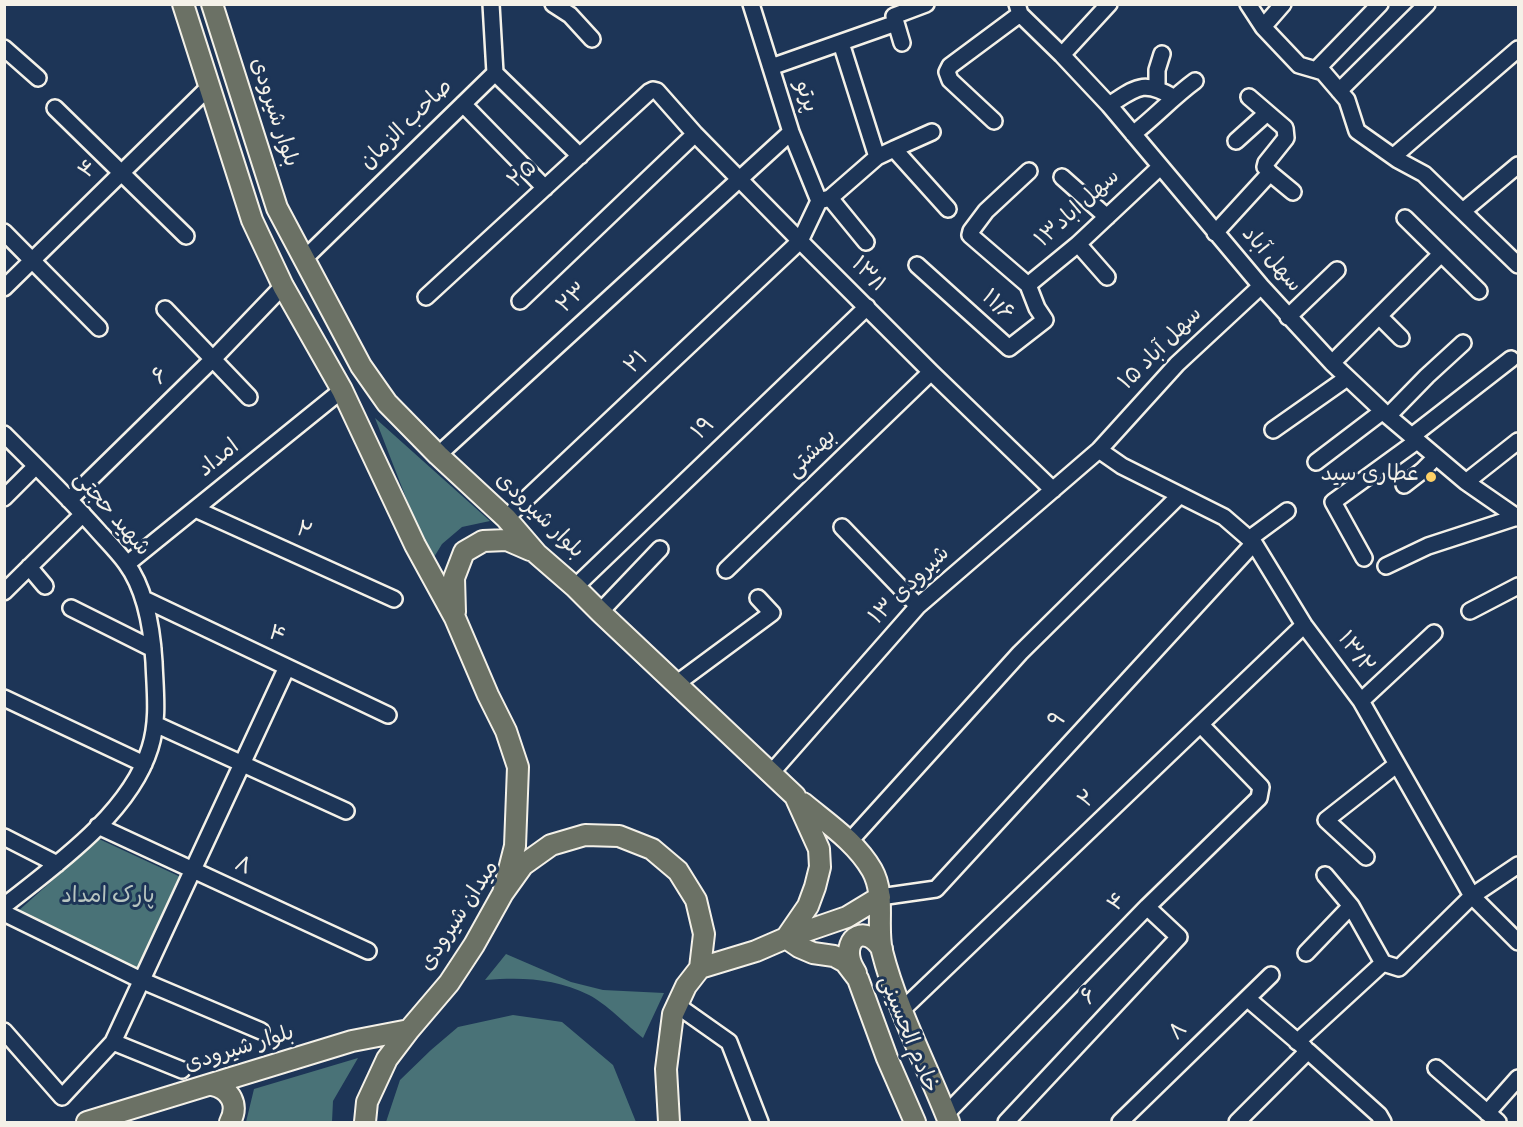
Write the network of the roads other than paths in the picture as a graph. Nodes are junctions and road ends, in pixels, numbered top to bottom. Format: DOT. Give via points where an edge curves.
graph roads {
  1 [pos="183,4"];
  2 [pos="212,4"];
  3 [pos="491,4"];
  4 [pos="553,4"];
  5 [pos="751,4"];
  6 [pos="926,4"];
  7 [pos="1109,4"];
  8 [pos="1248,4"];
  9 [pos="1283,4"];
  10 [pos="1380,4"];
  11 [pos="1427,4"];
  12 [pos="1019,9"];
  13 [pos="896,23"];
  14 [pos="1263,27"];
  15 [pos="592,39"];
  16 [pos="841,43"];
  17 [pos="902,43"];
  18 [pos="4,48"];
  19 [pos="1518,49"];
  20 [pos="1162,54"];
  21 [pos="1062,55"];
  22 [pos="771,67"];
  23 [pos="1316,70"];
  24 [pos="495,73"];
  25 [pos="38,78"];
  26 [pos="1195,81"];
  27 [pos="209,87"];
  28 [pos="1157,87"];
  29 [pos="653,90"];
  30 [pos="1339,91"];
  31 [pos="1173,97"];
  32 [pos="1249,97"];
  33 [pos="463,104"];
  34 [pos="1109,105"];
  35 [pos="56,108"];
  36 [pos="1267,112"];
  37 [pos="994,121"];
  38 [pos="791,132"];
  39 [pos="932,132"];
  40 [pos="695,134"];
  41 [pos="1133,134"];
  42 [pos="1236,141"];
  43 [pos="894,149"];
  44 [pos="580,156"];
  45 [pos="1394,156"];
  46 [pos="877,157"];
  47 [pos="1518,165"];
  48 [pos="1160,167"];
  49 [pos="1029,171"];
  50 [pos="121,172"];
  51 [pos="1270,173"];
  52 [pos="1062,177"];
  53 [pos="741,180"];
  54 [pos="545,188"];
  55 [pos="1293,192"];
  56 [pos="825,199"];
  57 [pos="948,209"];
  58 [pos="1463,211"];
  59 [pos="1107,217"];
  60 [pos="1405,218"];
  61 [pos="4,232"];
  62 [pos="1215,233"];
  63 [pos="186,236"];
  64 [pos="800,241"];
  65 [pos="866,242"];
  66 [pos="1078,244"];
  67 [pos="1441,254"];
  68 [pos="32,260"];
  69 [pos="303,260"];
  70 [pos="1517,261"];
  71 [pos="917,265"];
  72 [pos="1337,270"];
  73 [pos="1107,277"];
  74 [pos="1028,285"];
  75 [pos="283,286"];
  76 [pos="1261,286"];
  77 [pos="4,288"];
  78 [pos="1479,291"];
  79 [pos="426,297"];
  80 [pos="520,301"];
  81 [pos="867,307"];
  82 [pos="165,309"];
  83 [pos="1379,316"];
  84 [pos="1288,317"];
  85 [pos="99,328"];
  86 [pos="1401,338"];
  87 [pos="1463,344"];
  88 [pos="1511,359"];
  89 [pos="213,360"];
  90 [pos="1332,363"];
  91 [pos="931,372"];
  92 [pos="1347,378"];
  93 [pos="342,390"];
  94 [pos="249,397"];
  95 [pos="1386,414"];
  96 [pos="1273,430"];
  97 [pos="4,434"];
  98 [pos="1414,438"];
  99 [pos="1518,441"];
  100 [pos="1099,450"];
  101 [pos="438,454"];
  102 [pos="1436,457"];
  103 [pos="1316,462"];
  104 [pos="36,466"];
  105 [pos="1466,482"];
  106 [pos="1404,485"];
  107 [pos="1053,490"];
  108 [pos="1180,495"];
  109 [pos="4,498"];
  110 [pos="69,501"];
  111 [pos="195,509"];
  112 [pos="1287,511"];
  113 [pos="83,514"];
  114 [pos="1518,517"];
  115 [pos="506,518"];
  116 [pos="842,526"];
  117 [pos="1252,541"];
  118 [pos="660,549"];
  119 [pos="537,554"];
  120 [pos="1364,558"];
  121 [pos="127,564"];
  122 [pos="1386,566"];
  123 [pos="29,567"];
  124 [pos="726,570"];
  125 [pos="45,586"];
  126 [pos="575,586"];
  127 [pos="1518,586"];
  128 [pos="4,592"];
  129 [pos="758,598"];
  130 [pos="144,599"];
  131 [pos="394,599"];
  132 [pos="918,606"];
  133 [pos="71,608"];
  134 [pos="1470,611"];
  135 [pos="600,612"];
  136 [pos="455,618"];
  137 [pos="1304,625"];
  138 [pos="1434,633"];
  139 [pos="153,648"];
  140 [pos="287,667"];
  141 [pos="676,684"];
  142 [pos="4,698"];
  143 [pos="1361,701"];
  144 [pos="388,715"];
  145 [pos="155,724"];
  146 [pos="1201,725"];
  147 [pos="144,764"];
  148 [pos="243,764"];
  149 [pos="1396,765"];
  150 [pos="772,772"];
  151 [pos="795,796"];
  152 [pos="346,811"];
  153 [pos="98,825"];
  154 [pos="4,837"];
  155 [pos="849,842"];
  156 [pos="1366,857"];
  157 [pos="57,864"];
  158 [pos="194,870"];
  159 [pos="1516,872"];
  160 [pos="1325,875"];
  161 [pos="503,893"];
  162 [pos="1472,896"];
  163 [pos="880,897"];
  164 [pos="4,906"];
  165 [pos="1350,906"];
  166 [pos="1147,907"];
  167 [pos="4,912"];
  168 [pos="786,938"];
  169 [pos="1518,942"];
  170 [pos="882,950"];
  171 [pos="368,951"];
  172 [pos="1306,953"];
  173 [pos="1383,963"];
  174 [pos="700,968"];
  175 [pos="1271,975"];
  176 [pos="858,979"];
  177 [pos="142,981"];
  178 [pos="1248,999"];
  179 [pos="678,1006"];
  180 [pos="903,1009"];
  181 [pos="409,1029"];
  182 [pos="4,1031"];
  183 [pos="261,1031"];
  184 [pos="113,1042"];
  185 [pos="1307,1050"];
  186 [pos="1436,1068"];
  187 [pos="182,1070"];
  188 [pos="1518,1078"];
  189 [pos="212,1085"];
  190 [pos="1513,1096"];
  191 [pos="948,1118"];
  192 [pos="1493,1118"];
  193 [pos="87,1122"];
  194 [pos="230,1122"];
  195 [pos="365,1122"];
  196 [pos="669,1122"];
  197 [pos="760,1122"];
  198 [pos="915,1122"];
  199 [pos="1006,1122"];
  200 [pos="1120,1122"];
  201 [pos="1237,1122"];
  202 [pos="1383,1122"];
  1 -- 27 [label="main road"];
  2 -- 69 [label="main road, بلوار شیرودی" via="277,208"];
  3 -- 24 [label="street"];
  4 -- 15 [label="street" via="570,15"];
  5 -- 22 [label="street, پرتو"];
  6 -- 13 [label="street" via="894,16"];
  7 -- 21 [label="street"];
  8 -- 14 [label="street"];
  9 -- 14 [label="street"];
  10 -- 23 [label="street"];
  11 -- 30 [label="street"];
  12 -- 21 [label="street, سهل آباد"];
  12 -- 37 [label="street" via="947,72"];
  13 -- 16 [label="street"];
  13 -- 17 [label="street"];
  14 -- 23 [label="street" via="1299,64"];
  16 -- 22 [label="street"];
  16 -- 46 [label="street"];
  18 -- 25 [label="street"];
  19 -- 45 [label="street"];
  20 -- 28 [label="street"];
  21 -- 34 [label="street, سهل آباد"];
  22 -- 38 [label="street, پرتو"];
  23 -- 30 [label="street" via="1323,72"];
  24 -- 33 [label="street, صاحب الزمان"];
  24 -- 44 [label="street"];
  26 -- 31 [label="street"];
  27 -- 50 [label="street, ۴"];
  27 -- 75 [label="main road" via="252,220"];
  28 -- 31 [label="street"];
  28 -- 34 [label="street" via="1141,87"];
  29 -- 40 [label="street, ۱۳/۱"];
  29 -- 44 [label="street, ۲۵"];
  30 -- 45 [label="street" via="1347,100 1357,131"];
  31 -- 41 [label="street"];
  32 -- 36 [label="street"];
  33 -- 54 [label="street"];
  33 -- 69 [label="street, صاحب الزمان"];
  34 -- 41 [label="street, سهل آباد"];
  35 -- 50 [label="street"];
  36 -- 42 [label="street"];
  36 -- 51 [label="street" via="1287,134 1266,163"];
  38 -- 53 [label="street, ۲۳"];
  38 -- 56 [label="street, پرتو"];
  39 -- 43 [label="street"];
  40 -- 53 [label="street, ۱۳/۱"];
  40 -- 80 [label="street"];
  41 -- 48 [label="street, سهل آباد"];
  43 -- 46 [label="street"];
  43 -- 57 [label="street"];
  44 -- 54 [label="street, ۲۵"];
  45 -- 58 [label="street" via="1424,174"];
  46 -- 56 [label="street"];
  47 -- 58 [label="street"];
  48 -- 59 [label="street, سهل اباد۱۳"];
  48 -- 62 [label="street, سهل آباد"];
  49 -- 74 [label="street" via="986,211 970,235"];
  50 -- 63 [label="street"];
  50 -- 68 [label="street, ۴"];
  51 -- 55 [label="street"];
  51 -- 62 [label="street"];
  52 -- 59 [label="street"];
  53 -- 64 [label="street, ۱۳/۱"];
  53 -- 101 [label="street, ۲۳"];
  54 -- 79 [label="street, ۲۵"];
  56 -- 64 [label="street"];
  56 -- 65 [label="street, پرتو"];
  58 -- 70 [label="street"];
  59 -- 66 [label="street, سهل اباد۱۳"];
  60 -- 67 [label="street"];
  61 -- 68 [label="street"];
  62 -- 76 [label="street, سهل آباد"];
  64 -- 81 [label="street, ۱۳/۱"];
  64 -- 115 [label="street, ۲۱"];
  66 -- 73 [label="street"];
  66 -- 74 [label="street, سهل اباد۱۳"];
  67 -- 78 [label="street"];
  67 -- 83 [label="street"];
  68 -- 77 [label="street, ۴"];
  68 -- 85 [label="street"];
  69 -- 101 [label="main road, بلوار شیرودی" via="387,403"];
  71 -- 74 [label="street, ۱۱/۶" via="1009,348 1045,320"];
  72 -- 84 [label="street"];
  75 -- 89 [label="street, ۶"];
  75 -- 93 [label="main road"];
  76 -- 84 [label="street, سهل آباد"];
  76 -- 100 [label="street, سهل آباد ۱۵" via="1177,364"];
  81 -- 91 [label="street, ۱۳/۱"];
  81 -- 126 [label="street, ۱۹"];
  82 -- 89 [label="street"];
  83 -- 86 [label="street"];
  83 -- 90 [label="street"];
  84 -- 90 [label="street, سهل آباد"];
  87 -- 95 [label="street"];
  88 -- 98 [label="street"];
  89 -- 94 [label="street"];
  89 -- 110 [label="street, ۶"];
  90 -- 92 [label="street, سهل آباد"];
  91 -- 107 [label="street, ۱۳/۱"];
  91 -- 124 [label="street, بهشتی"];
  92 -- 95 [label="street, سهل آباد"];
  92 -- 96 [label="street"];
  93 -- 111 [label="street, امداد"];
  93 -- 136 [label="main road" via="415,545"];
  95 -- 98 [label="street, سهل آباد"];
  95 -- 103 [label="street"];
  97 -- 104 [label="street, شهید حجتی"];
  98 -- 102 [label="street, سهل آباد"];
  98 -- 120 [label="street" via="1333,502"];
  99 -- 105 [label="street"];
  100 -- 107 [label="street, شیرودی ۱۳"];
  100 -- 108 [label="street, ۱۳/۲"];
  101 -- 115 [label="main road, بلوار شیرودی"];
  102 -- 105 [label="street, سهل آباد"];
  102 -- 106 [label="street"];
  104 -- 109 [label="street"];
  104 -- 110 [label="street, شهید حجتی"];
  105 -- 114 [label="street, سهل آباد"];
  107 -- 132 [label="street, شیرودی ۱۳"];
  108 -- 117 [label="street, ۱۳/۲" via="1224,517"];
  108 -- 155 [label="street" via="1020,653"];
  110 -- 113 [label="street, شهید حجتی"];
  111 -- 121 [label="street, امداد"];
  111 -- 131 [label="street, ۲"];
  112 -- 117 [label="street, ۹"];
  113 -- 121 [label="street, شهید حجتی"];
  113 -- 123 [label="street"];
  114 -- 122 [label="street" via="1428,546"];
  115 -- 119 [label="main road, بلوار شیرودی"];
  116 -- 132 [label="street"];
  117 -- 137 [label="street, ۱۳/۲"];
  117 -- 163 [label="street, ۹" via="936,889"];
  118 -- 135 [label="street"];
  119 -- 126 [label="main road, بلوار شیرودی"];
  119 -- 136 [label="main road" via="507,540 483,541 464,552 454,578"];
  121 -- 130 [label="street, شهید حجتی"];
  123 -- 125 [label="street"];
  123 -- 128 [label="street"];
  126 -- 135 [label="main road, بلوار شیرودی"];
  127 -- 134 [label="street"];
  129 -- 141 [label="street" via="772,613"];
  130 -- 139 [label="street, شهید حجتی"];
  130 -- 140 [label="street, ۴"];
  132 -- 150 [label="street, شیرودی ۱۳"];
  133 -- 139 [label="street"];
  135 -- 141 [label="main road, بلوار شیرودی"];
  136 -- 161 [label="main road" via="518,767 515,846"];
  137 -- 143 [label="street, ۱۳/۲"];
  137 -- 146 [label="street, ۲"];
  138 -- 143 [label="street"];
  139 -- 145 [label="street, شهید حجتی"];
  140 -- 144 [label="street, ۴"];
  140 -- 148 [label="street"];
  141 -- 150 [label="main road, بلوار شیرودی"];
  142 -- 147 [label="street"];
  143 -- 149 [label="street, ۱۳/۲"];
  145 -- 147 [label="street, شهید حجتی"];
  145 -- 148 [label="street"];
  146 -- 166 [label="street, ۴" via="1261,786 1261,793"];
  146 -- 180 [label="street, ۲"];
  147 -- 153 [label="street, شهید حجتی"];
  148 -- 152 [label="street"];
  148 -- 158 [label="street"];
  149 -- 156 [label="street" via="1326,820"];
  149 -- 162 [label="street, ۱۳/۲"];
  150 -- 151 [label="main road, بلوار شیرودی"];
  151 -- 155 [label="main road, خادم الحسینی"];
  151 -- 168 [label="main road, بلوار شیرودی" via="819,849 820,867 808,906"];
  153 -- 157 [label="street, شهید حجتی"];
  153 -- 158 [label="street, ۸"];
  154 -- 157 [label="street"];
  155 -- 163 [label="main road, خادم الحسینی" via="873,872"];
  157 -- 164 [label="street, شهید حجتی"];
  158 -- 171 [label="street, ۸"];
  158 -- 177 [label="street"];
  159 -- 162 [label="street"];
  160 -- 165 [label="street"];
  161 -- 174 [label="main road, میدان شیرودی" via="523,865 551,845 585,835 619,837 652,849 678,871 696,900 704,934"];
  161 -- 181 [label="main road, میدان شیرودی" via="449,983"];
  162 -- 169 [label="street, ۱۳/۲"];
  162 -- 173 [label="street" via="1400,968"];
  163 -- 168 [label="main road" via="848,916"];
  163 -- 170 [label="main road, خادم الحسینی"];
  165 -- 172 [label="street"];
  165 -- 173 [label="street"];
  166 -- 191 [label="street, ۴"];
  166 -- 199 [label="street, ۶" via="1179,937"];
  167 -- 177 [label="street"];
  168 -- 174 [label="main road"];
  168 -- 176 [label="main road, خادم الحسینی" via="813,953 845,962"];
  170 -- 176 [label="main road" via="868,935 853,940 849,959"];
  170 -- 180 [label="main road, خادم الحسینی"];
  173 -- 185 [label="street"];
  174 -- 179 [label="main road, میدان شیرودی" via="686,986"];
  175 -- 178 [label="street, ۸"];
  176 -- 198 [label="main road, خادم الحسینی"];
  177 -- 183 [label="street"];
  177 -- 184 [label="street"];
  178 -- 185 [label="street"];
  178 -- 200 [label="street, ۸"];
  179 -- 196 [label="main road, میدان شیرودی" via="673,1014 666,1069"];
  179 -- 197 [label="street" via="729,1042"];
  180 -- 191 [label="main road, خادم الحسینی"];
  181 -- 189 [label="main road, بلوار شیرودی" via="352,1041"];
  181 -- 195 [label="main road, میدان شیرودی" via="387,1059 367,1102"];
  182 -- 184 [label="street" via="62,1097"];
  184 -- 187 [label="street"];
  185 -- 201 [label="street"];
  185 -- 202 [label="street"];
  186 -- 192 [label="street"];
  188 -- 190 [label="street"];
  189 -- 193 [label="main road, بلوار شیرودی"];
  189 -- 194 [label="main road" via="220,1086 231,1096 234,1110"];
  190 -- 192 [label="street"];
}
